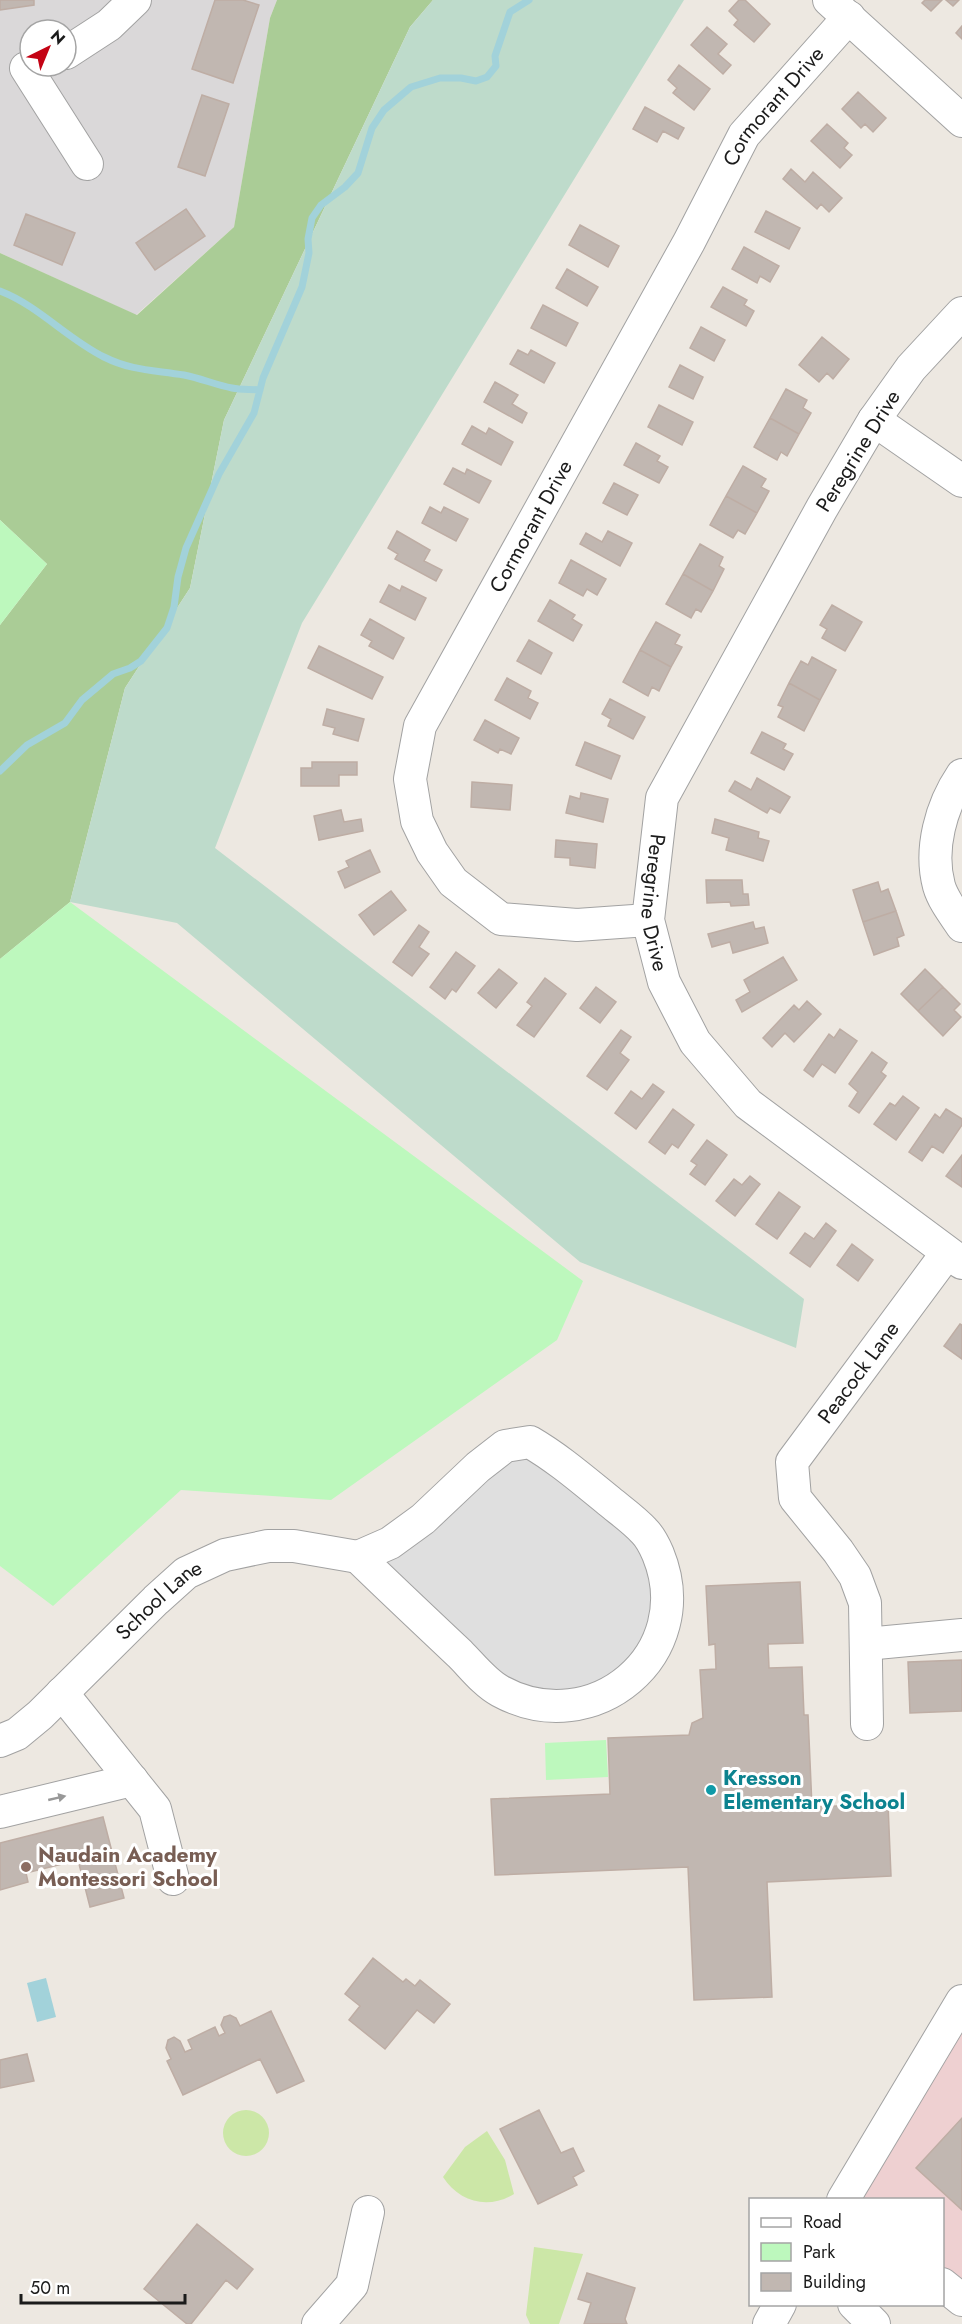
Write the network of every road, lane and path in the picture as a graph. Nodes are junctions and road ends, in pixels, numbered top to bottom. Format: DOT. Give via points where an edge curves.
graph roads {
  1 [pos="135,0"];
  2 [pos="839,9"];
  3 [pos="78,45"];
  4 [pos="29,78"];
  5 [pos="962,121"];
  6 [pos="87,164"];
  7 [pos="962,313"];
  8 [pos="874,420"];
  9 [pos="962,481"];
  10 [pos="962,775"];
  11 [pos="648,920"];
  12 [pos="962,926"];
  13 [pos="955,1258"];
  14 [pos="358,1557"];
  15 [pos="962,1635"];
  16 [pos="866,1644"];
  17 [pos="62,1693"];
  18 [pos="867,1724"];
  19 [pos="0,1741"];
  20 [pos="132,1780"];
  21 [pos="0,1812"];
  22 [pos="173,1879"];
  23 [pos="962,2001"];
  24 [pos="844,2198"];
  25 [pos="368,2212"];
  26 [pos="944,2286"];
  27 [pos="962,2300"];
  28 [pos="856,2306"];
  29 [pos="962,2320"];
  30 [pos="318,2324"];
  31 [pos="874,2324"];
  32 [pos="959,2324"];
  1 -- 3 [label="street" via="109,25"];
  2 -- 5 [label="street"];
  2 -- 11 [label="street, Cormorant Drive" via="744,135 689,242 420,726 410,778 417,821 453,882 501,919 577,925"];
  4 -- 6 [label="street"];
  7 -- 8 [label="street, Peregrine Drive" via="911,368"];
  8 -- 9 [label="street"];
  8 -- 11 [label="street, Peregrine Drive" via="662,798"];
  10 -- 12 [label="street" via="940,819 935,864 940,888"];
  11 -- 13 [label="street, Peregrine Drive" via="664,982 694,1042 748,1104"];
  13 -- 16 [label="street, Peacock Lane" via="792,1462 795,1498 855,1576 865,1603"];
  14 -- 14 [label="street" via="498,1691 531,1704 579,1705 609,1694 630,1679 653,1651 667,1602 658,1553 645,1532 558,1458 530,1442 505,1446 423,1519 390,1543"];
  14 -- 17 [label="street, School Lane" via="294,1546 268,1546 225,1555 186,1573"];
  15 -- 16 [label="street"];
  16 -- 18 [label="street"];
  17 -- 19 [label="street, School Lane" via="17,1734"];
  17 -- 20 [label="street"];
  21 -- 20 [label="street, one-way"];
  20 -- 22 [label="street" via="155,1809"];
  23 -- 24 [label="street"];
  25 -- 30 [label="street" via="352,2284"];
  26 -- 27 [label="street"];
  28 -- 31 [label="street"];
  29 -- 32 [label="street"];
}
